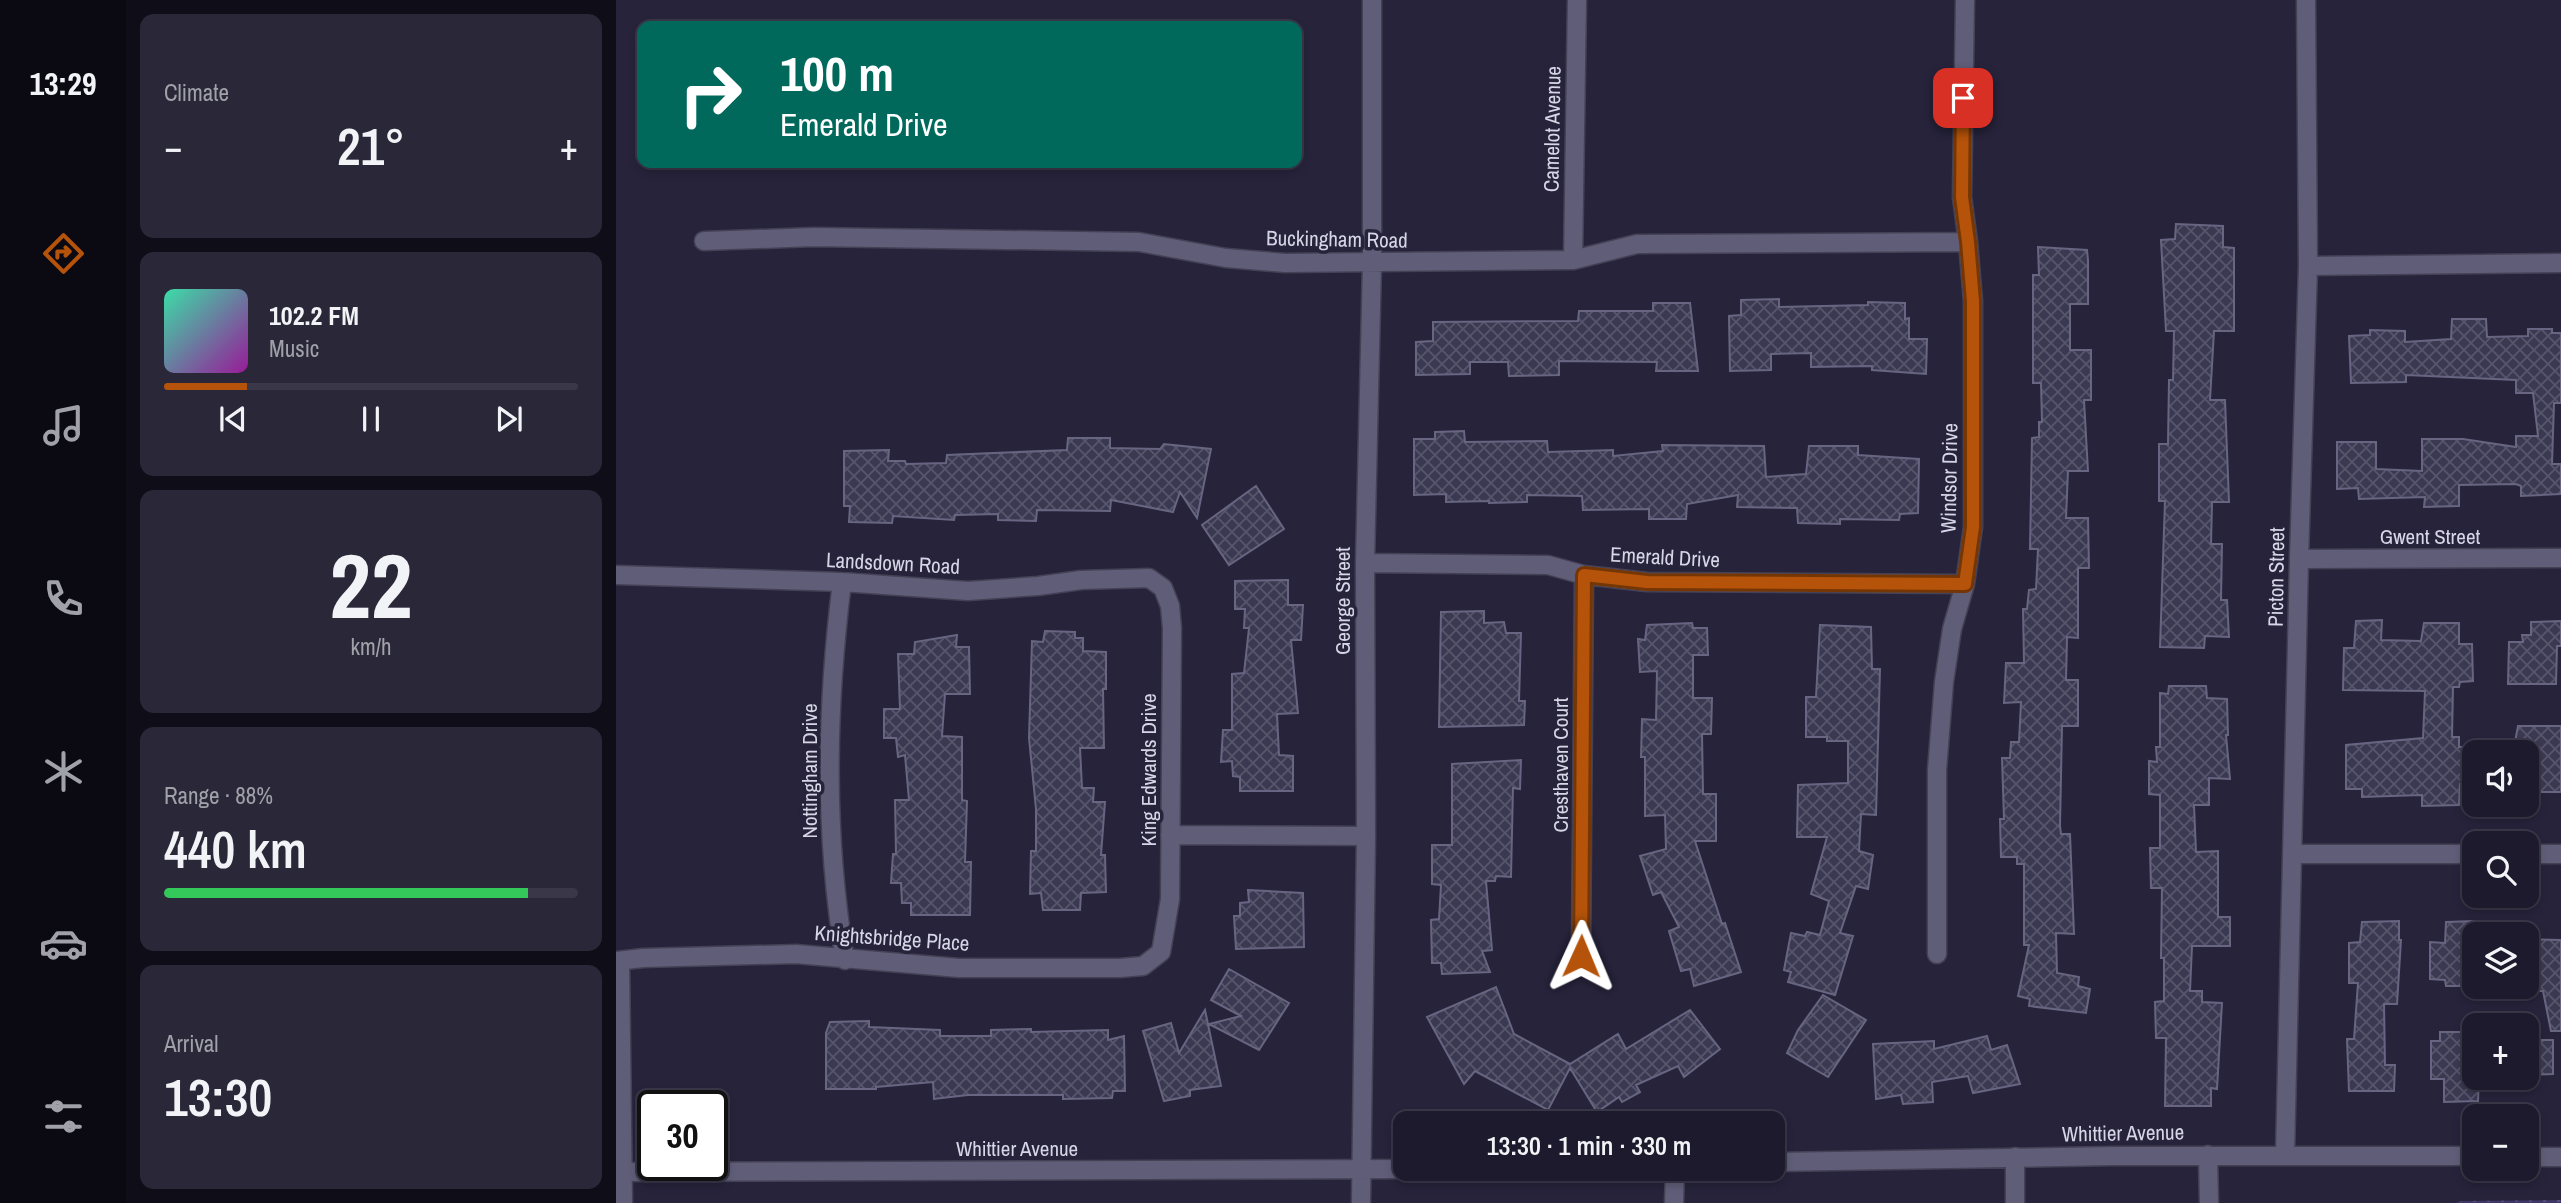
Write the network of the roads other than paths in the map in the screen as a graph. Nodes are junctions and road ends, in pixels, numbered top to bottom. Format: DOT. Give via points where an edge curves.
graph roads {
  1 [pos="1372,0"];
  2 [pos="1577,0"];
  3 [pos="1965,0"];
  4 [pos="2306,0"];
  5 [pos="704,241"];
  6 [pos="1968,242"];
  7 [pos="1573,260"];
  8 [pos="1372,263"];
  9 [pos="2561,263"];
  10 [pos="2308,266"];
  11 [pos="2561,558"];
  12 [pos="2298,559"];
  13 [pos="1364,563"];
  14 [pos="616,575"];
  15 [pos="1584,575"];
  16 [pos="842,582"];
  17 [pos="1965,584"];
  18 [pos="1163,588"];
  19 [pos="1170,835"];
  20 [pos="1366,836"];
  21 [pos="2294,854"];
  22 [pos="2462,854"];
  23 [pos="2539,854"];
  24 [pos="2561,855"];
  25 [pos="1161,953"];
  26 [pos="1937,954"];
  27 [pos="1581,956"];
  28 [pos="845,960"];
  29 [pos="618,961"];
  30 [pos="2208,1155"];
  31 [pos="2285,1155"];
  32 [pos="2462,1156"];
  33 [pos="2015,1157"];
  34 [pos="2539,1157"];
  35 [pos="2561,1157"];
  36 [pos="1785,1162"];
  37 [pos="1393,1169"];
  38 [pos="1361,1170"];
  39 [pos="619,1172"];
  40 [pos="1675,1181"];
  41 [pos="623,1203"];
  42 [pos="1361,1203"];
  43 [pos="1674,1203"];
  44 [pos="2015,1203"];
  45 [pos="2208,1203"];
  1 -- 8 [label="street, George Street"];
  2 -- 7 [label="street, Camelot Avenue"];
  3 -- 6 [label="street, Windsor Drive" via="1962,197"];
  4 -- 10 [label="street, Picton Street"];
  5 -- 8 [label="street, Buckingham Road" via="814,237 1139,242 1226,258"];
  6 -- 7 [label="street, Buckingham Road" via="1637,244"];
  6 -- 17 [label="street, Windsor Drive" via="1973,301 1973,527"];
  7 -- 8 [label="street, Buckingham Road"];
  8 -- 13 [label="street, George Street"];
  9 -- 10 [label="street"];
  10 -- 12 [label="street, Picton Street"];
  11 -- 12 [label="street, Gwent Street"];
  12 -- 21 [label="street, Picton Street"];
  13 -- 15 [label="street, Emerald Drive" via="1548,565"];
  13 -- 20 [label="street, George Street"];
  14 -- 16 [label="street, Landsdown Road"];
  15 -- 17 [label="street, Emerald Drive" via="1647,582"];
  15 -- 27 [label="street, Cresthaven Court"];
  16 -- 18 [label="street, Landsdown Road" via="968,591 1081,580 1149,579"];
  16 -- 28 [label="street, Nottingham Drive" via="833,656 828,777 835,901"];
  17 -- 26 [label="street, Windsor Drive" via="1944,682 1937,770"];
  18 -- 19 [label="street, King Edwards Drive" via="1172,628"];
  19 -- 20 [label="street"];
  19 -- 25 [label="street, King Edwards Drive" via="1170,899"];
  20 -- 38 [label="street, George Street"];
  21 -- 22 [label="street"];
  21 -- 31 [label="street, Picton Street"];
  23 -- 24 [label="street"];
  25 -- 28 [label="street, Knightsbridge Place" via="1143,966 1121,968 959,968"];
  28 -- 29 [label="street, Knightsbridge Place" via="796,954"];
  29 -- 39 [label="street"];
  30 -- 31 [label="street, Whittier Avenue"];
  30 -- 33 [label="street, Whittier Avenue"];
  30 -- 45 [label="street"];
  31 -- 32 [label="street, Whittier Avenue"];
  33 -- 36 [label="street, Whittier Avenue"];
  33 -- 44 [label="street"];
  34 -- 35 [label="street"];
  37 -- 38 [label="street, Whittier Avenue"];
  38 -- 39 [label="street, Whittier Avenue"];
  38 -- 42 [label="street, George Street"];
  39 -- 41 [label="street"];
  40 -- 43 [label="street"];
}
